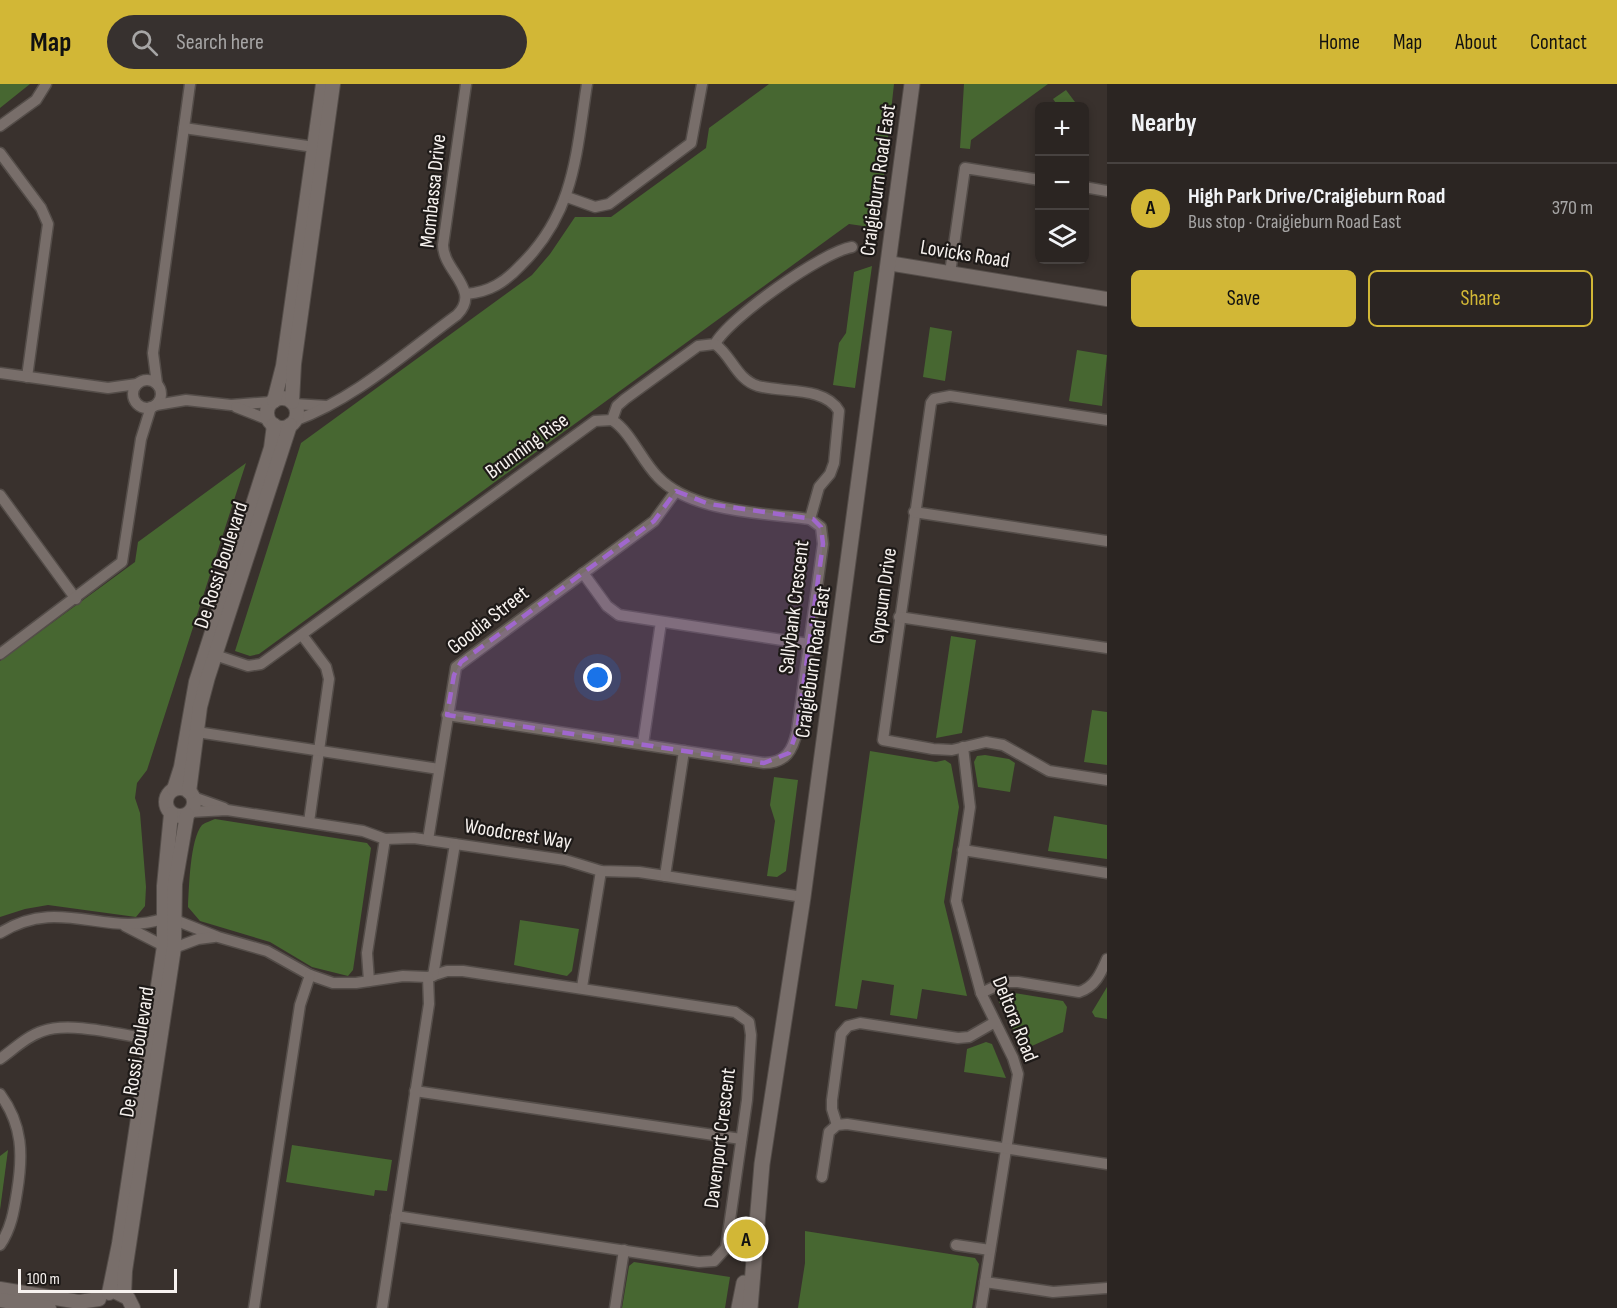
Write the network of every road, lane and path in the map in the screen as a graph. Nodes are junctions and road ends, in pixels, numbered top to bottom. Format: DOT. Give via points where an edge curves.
graph roads {
  1 [pos="46,84"];
  2 [pos="190,84"];
  3 [pos="323,84"];
  4 [pos="333,84"];
  5 [pos="466,84"];
  6 [pos="588,84"];
  7 [pos="702,84"];
  8 [pos="912,84"];
  9 [pos="0,126"];
  10 [pos="184,128"];
  11 [pos="314,147"];
  12 [pos="0,153"];
  13 [pos="1035,179"];
  14 [pos="1089,188"];
  15 [pos="1107,191"];
  16 [pos="567,197"];
  17 [pos="852,247"];
  18 [pos="888,263"];
  19 [pos="950,273"];
  20 [pos="466,294"];
  21 [pos="1107,298"];
  22 [pos="715,344"];
  23 [pos="153,353"];
  24 [pos="0,373"];
  25 [pos="27,377"];
  26 [pos="139,383"];
  27 [pos="158,386"];
  28 [pos="108,388"];
  29 [pos="186,400"];
  30 [pos="273,402"];
  31 [pos="136,403"];
  32 [pos="293,403"];
  33 [pos="231,405"];
  34 [pos="154,406"];
  35 [pos="327,406"];
  36 [pos="612,420"];
  37 [pos="1107,420"];
  38 [pos="272,422"];
  39 [pos="292,423"];
  40 [pos="141,439"];
  41 [pos="676,491"];
  42 [pos="1,499"];
  43 [pos="914,512"];
  44 [pos="810,519"];
  45 [pos="1107,542"];
  46 [pos="583,573"];
  47 [pos="76,599"];
  48 [pos="899,617"];
  49 [pos="662,622"];
  50 [pos="302,635"];
  51 [pos="809,644"];
  52 [pos="1107,648"];
  53 [pos="0,654"];
  54 [pos="214,655"];
  55 [pos="447,715"];
  56 [pos="197,732"];
  57 [pos="643,744"];
  58 [pos="963,747"];
  59 [pos="320,751"];
  60 [pos="684,751"];
  61 [pos="439,769"];
  62 [pos="1107,780"];
  63 [pos="174,789"];
  64 [pos="191,794"];
  65 [pos="227,810"];
  66 [pos="171,814"];
  67 [pos="188,814"];
  68 [pos="309,822"];
  69 [pos="384,838"];
  70 [pos="428,840"];
  71 [pos="455,844"];
  72 [pos="963,850"];
  73 [pos="601,872"];
  74 [pos="1107,873"];
  75 [pos="666,876"];
  76 [pos="802,897"];
  77 [pos="170,919"];
  78 [pos="119,923"];
  79 [pos="0,933"];
  80 [pos="218,937"];
  81 [pos="169,947"];
  82 [pos="1107,958"];
  83 [pos="310,975"];
  84 [pos="430,976"];
  85 [pos="369,981"];
  86 [pos="582,987"];
  87 [pos="981,993"];
  88 [pos="995,1022"];
  89 [pos="150,1039"];
  90 [pos="0,1059"];
  91 [pos="415,1091"];
  92 [pos="0,1094"];
  93 [pos="837,1125"];
  94 [pos="741,1139"];
  95 [pos="1007,1147"];
  96 [pos="1107,1164"];
  97 [pos="822,1177"];
  98 [pos="396,1216"];
  99 [pos="0,1245"];
  100 [pos="754,1245"];
  101 [pos="956,1245"];
  102 [pos="624,1250"];
  103 [pos="990,1250"];
  104 [pos="985,1282"];
  105 [pos="1107,1288"];
  106 [pos="0,1289"];
  107 [pos="0,1300"];
  108 [pos="101,1300"];
  109 [pos="132,1304"];
  110 [pos="50,1308"];
  111 [pos="254,1308"];
  112 [pos="382,1308"];
  113 [pos="615,1308"];
  114 [pos="740,1308"];
  115 [pos="750,1308"];
  116 [pos="981,1308"];
  1 -- 9 [label="street" via="36,100"];
  2 -- 10 [label="street"];
  3 -- 11 [label="street"];
  4 -- 32 [label="street" via="294,364"];
  5 -- 20 [label="street, Mombassa Drive" via="443,245 446,261"];
  6 -- 16 [label="street"];
  7 -- 16 [label="street" via="694,135 688,146 609,204 595,207"];
  8 -- 18 [label="main road, Craigieburn Road East"];
  10 -- 11 [label="street"];
  10 -- 23 [label="street"];
  11 -- 30 [label="street" via="283,366"];
  12 -- 25 [label="street" via="48,224"];
  13 -- 19 [label="street" via="965,168"];
  14 -- 15 [label="street"];
  16 -- 20 [label="street" via="542,242 518,269 490,290"];
  17 -- 22 [label="street" via="824,256 731,323"];
  18 -- 19 [label="street, Lovicks Road"];
  18 -- 76 [label="main road, Craigieburn Road East"];
  19 -- 21 [label="street, Lovicks Road"];
  20 -- 35 [label="street" via="464,307 457,315"];
  22 -- 36 [label="street" via="698,346 625,399 617,406"];
  22 -- 44 [label="street, Sallybank Crescent" via="747,381 821,396 832,401 839,411 834,463 819,488"];
  23 -- 26 [label="street"];
  23 -- 27 [label="street"];
  24 -- 25 [label="street"];
  25 -- 28 [label="street"];
  26 -- 27 [label="street" via="149,380"];
  26 -- 28 [label="street"];
  26 -- 31 [label="street" via="133,392"];
  27 -- 29 [label="street"];
  27 -- 34 [label="street" via="160,397"];
  28 -- 31 [label="street"];
  29 -- 33 [label="street"];
  29 -- 34 [label="street"];
  30 -- 32 [label="street" via="283,398"];
  30 -- 33 [label="street"];
  30 -- 38 [label="street" via="267,411"];
  31 -- 34 [label="street"];
  31 -- 40 [label="street"];
  32 -- 35 [label="street"];
  32 -- 39 [label="street" via="297,412"];
  33 -- 38 [label="street"];
  34 -- 40 [label="street"];
  35 -- 39 [label="street"];
  36 -- 41 [label="street" via="657,477"];
  36 -- 50 [label="street, Brunning Rise" via="595,421"];
  37 -- 43 [label="street, Gypsum Drive" via="950,396 934,399 928,408"];
  38 -- 39 [label="street" via="282,428"];
  38 -- 63 [label="street, De Rossi Boulevard" via="271,448 196,682"];
  39 -- 54 [label="street, De Rossi Boulevard"];
  40 -- 47 [label="street" via="124,559 116,570"];
  41 -- 44 [label="street" via="709,504"];
  41 -- 46 [label="street, Goodia Street" via="654,520"];
  42 -- 47 [label="street"];
  43 -- 45 [label="street"];
  43 -- 48 [label="street, Gypsum Drive"];
  44 -- 51 [label="street, Sallybank Crescent" via="819,524 823,535"];
  46 -- 49 [label="street" via="612,612"];
  46 -- 55 [label="street, Goodia Street" via="461,662 454,675"];
  47 -- 53 [label="street"];
  48 -- 52 [label="street"];
  48 -- 58 [label="street, Gypsum Drive" via="882,740 933,749"];
  49 -- 51 [label="street"];
  49 -- 57 [label="street"];
  50 -- 54 [label="street, Brunning Rise" via="257,666"];
  50 -- 59 [label="street" via="326,667 329,679"];
  51 -- 60 [label="street, Sallybank Crescent" via="797,731 784,758 764,763"];
  54 -- 56 [label="street, De Rossi Boulevard"];
  55 -- 57 [label="street"];
  55 -- 61 [label="street, Goodia Street"];
  56 -- 59 [label="street"];
  56 -- 64 [label="street, De Rossi Boulevard"];
  57 -- 60 [label="street"];
  58 -- 62 [label="street, Gypsum Drive" via="986,742 1003,745 1049,771"];
  58 -- 72 [label="street, Deltora Road" via="970,807"];
  59 -- 61 [label="street"];
  59 -- 68 [label="street"];
  60 -- 75 [label="street"];
  61 -- 70 [label="street, Goodia Street"];
  63 -- 64 [label="street" via="182,788"];
  63 -- 66 [label="street" via="166,803"];
  64 -- 65 [label="street, Woodcrest Way"];
  64 -- 67 [label="street" via="194,805"];
  65 -- 67 [label="street, Woodcrest Way"];
  65 -- 68 [label="street, Woodcrest Way"];
  66 -- 67 [label="street"];
  66 -- 77 [label="street, De Rossi Boulevard" via="164,886"];
  67 -- 77 [label="street, De Rossi Boulevard"];
  68 -- 69 [label="street, Woodcrest Way"];
  69 -- 70 [label="street, Woodcrest Way"];
  69 -- 85 [label="street" via="367,953"];
  70 -- 71 [label="street, Woodcrest Way"];
  71 -- 73 [label="street, Woodcrest Way" via="565,860"];
  71 -- 84 [label="street"];
  72 -- 74 [label="street"];
  72 -- 87 [label="street, Deltora Road" via="956,901"];
  73 -- 75 [label="street, Woodcrest Way" via="624,870"];
  73 -- 86 [label="street"];
  75 -- 76 [label="street, Woodcrest Way"];
  76 -- 100 [label="main road, Craigieburn Road East" via="762,1164"];
  77 -- 78 [label="street"];
  77 -- 80 [label="street, Davenport Crescent"];
  77 -- 81 [label="street, De Rossi Boulevard"];
  78 -- 79 [label="street" via="48,915 14,924"];
  78 -- 81 [label="street"];
  80 -- 81 [label="street"];
  80 -- 83 [label="street, Davenport Crescent" via="267,951"];
  81 -- 89 [label="street, De Rossi Boulevard"];
  81 -- 109 [label="street, De Rossi Boulevard" via="125,1271"];
  82 -- 87 [label="street" via="1094,983 1079,992 1005,982"];
  83 -- 85 [label="street, Davenport Crescent" via="333,983"];
  83 -- 111 [label="street" via="300,1005"];
  84 -- 85 [label="street, Davenport Crescent"];
  84 -- 86 [label="street, Davenport Crescent" via="463,971"];
  84 -- 91 [label="street"];
  86 -- 94 [label="street, Davenport Crescent" via="735,1012 746,1018 750,1045"];
  87 -- 88 [label="street, Deltora Road"];
  88 -- 93 [label="street" via="969,1037 958,1038 860,1023 848,1026 840,1034 832,1100"];
  88 -- 95 [label="street, Deltora Road" via="1018,1074"];
  89 -- 90 [label="street" via="54,1028 32,1036"];
  89 -- 108 [label="street, De Rossi Boulevard" via="119,1244"];
  91 -- 94 [label="street"];
  91 -- 98 [label="street"];
  92 -- 99 [label="street" via="17,1124 22,1150 12,1220"];
  93 -- 95 [label="street"];
  93 -- 97 [label="street" via="829,1132"];
  94 -- 102 [label="street, Davenport Crescent" via="722,1255 704,1263"];
  95 -- 96 [label="street"];
  95 -- 103 [label="street, Deltora Road"];
  98 -- 102 [label="street, Davenport Crescent"];
  98 -- 112 [label="street"];
  100 -- 114 [label="main road, Craigieburn Road East"];
  100 -- 115 [label="main road, Craigieburn Road East"];
  101 -- 103 [label="street"];
  102 -- 113 [label="street"];
  103 -- 104 [label="street, Deltora Road"];
  104 -- 105 [label="street" via="1045,1291"];
  104 -- 116 [label="street, Deltora Road"];
  106 -- 108 [label="street" via="79,1302"];
  107 -- 110 [label="street"];
  108 -- 109 [label="street"];
}
